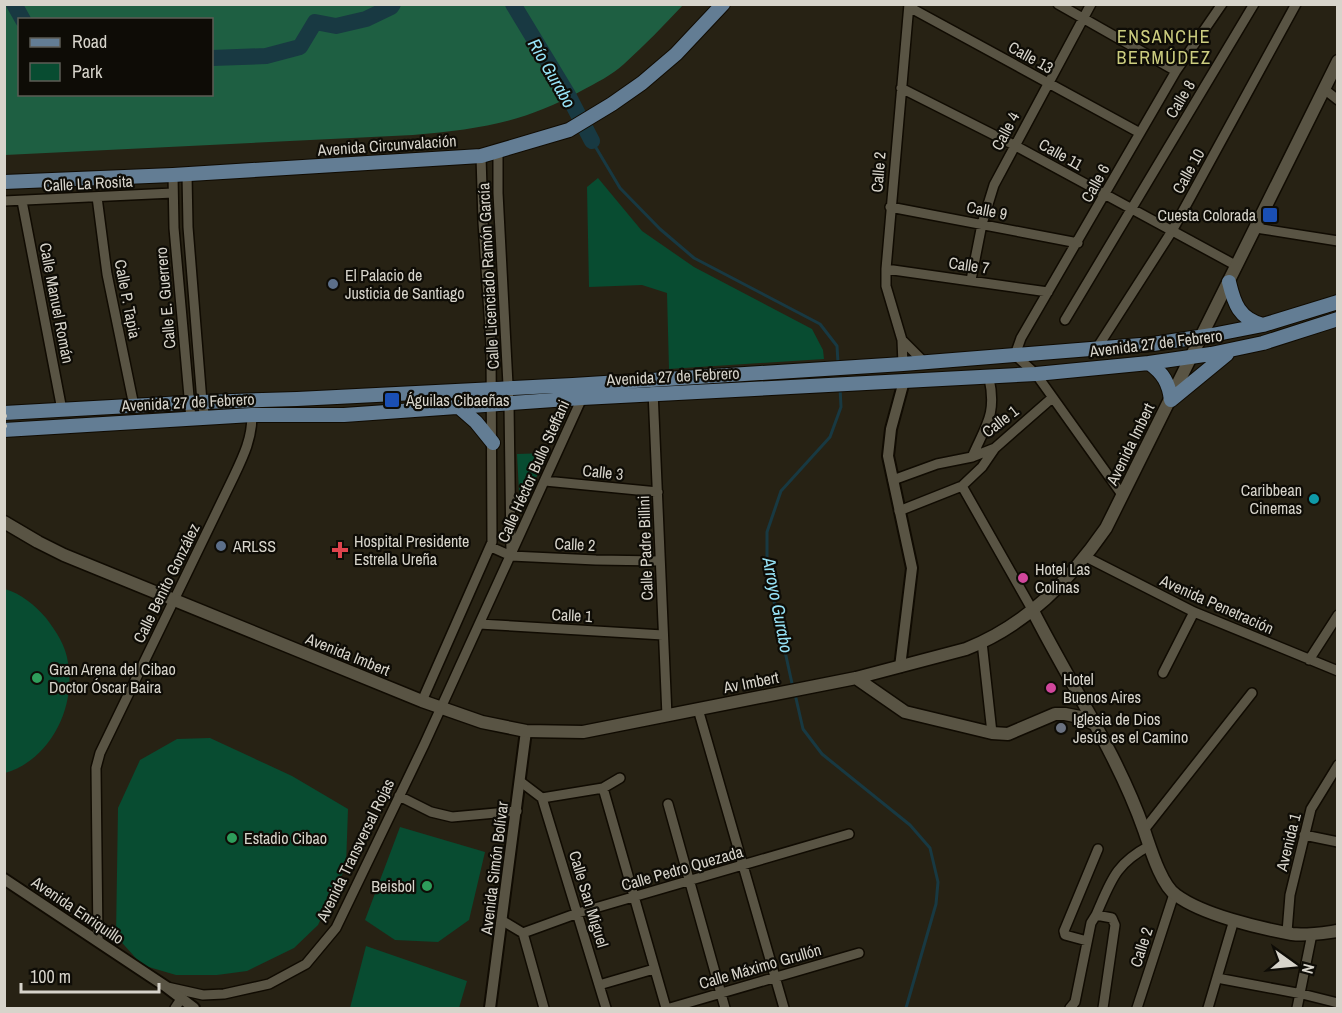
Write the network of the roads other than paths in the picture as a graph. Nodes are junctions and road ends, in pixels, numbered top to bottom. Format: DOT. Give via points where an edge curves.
graph roads {
  1 [pos="723,4"];
  2 [pos="1058,4"];
  3 [pos="1090,4"];
  4 [pos="1222,4"];
  5 [pos="1254,4"];
  6 [pos="1296,4"];
  7 [pos="909,5"];
  8 [pos="1083,18"];
  9 [pos="1338,61"];
  10 [pos="1176,71"];
  11 [pos="1047,84"];
  12 [pos="901,87"];
  13 [pos="1324,89"];
  14 [pos="1338,100"];
  15 [pos="1140,133"];
  16 [pos="1014,145"];
  17 [pos="498,151"];
  18 [pos="481,156"];
  19 [pos="180,174"];
  20 [pos="4,182"];
  21 [pos="173,193"];
  22 [pos="1105,196"];
  23 [pos="97,197"];
  24 [pos="4,201"];
  25 [pos="22,201"];
  26 [pos="890,207"];
  27 [pos="1131,209"];
  28 [pos="982,224"];
  29 [pos="1256,228"];
  30 [pos="1172,231"];
  31 [pos="1338,241"];
  32 [pos="1078,243"];
  33 [pos="1237,266"];
  34 [pos="886,269"];
  35 [pos="971,280"];
  36 [pos="1229,282"];
  37 [pos="1048,292"];
  38 [pos="1338,302"];
  39 [pos="1338,319"];
  40 [pos="1065,320"];
  41 [pos="1263,325"];
  42 [pos="1201,337"];
  43 [pos="902,340"];
  44 [pos="1097,348"];
  45 [pos="1232,350"];
  46 [pos="1015,355"];
  47 [pos="1192,357"];
  48 [pos="924,362"];
  49 [pos="1149,363"];
  50 [pos="903,364"];
  51 [pos="1036,374"];
  52 [pos="989,378"];
  53 [pos="653,380"];
  54 [pos="904,381"];
  55 [pos="508,388"];
  56 [pos="492,389"];
  57 [pos="653,394"];
  58 [pos="582,398"];
  59 [pos="1052,398"];
  60 [pos="1171,399"];
  61 [pos="195,403"];
  62 [pos="509,404"];
  63 [pos="492,405"];
  64 [pos="134,406"];
  65 [pos="460,408"];
  66 [pos="62,410"];
  67 [pos="4,413"];
  68 [pos="252,415"];
  69 [pos="198,418"];
  70 [pos="4,430"];
  71 [pos="493,443"];
  72 [pos="995,447"];
  73 [pos="972,457"];
  74 [pos="893,480"];
  75 [pos="545,481"];
  76 [pos="962,486"];
  77 [pos="658,492"];
  78 [pos="1123,496"];
  79 [pos="899,511"];
  80 [pos="4,522"];
  81 [pos="491,547"];
  82 [pos="511,556"];
  83 [pos="1086,557"];
  84 [pos="659,561"];
  85 [pos="175,601"];
  86 [pos="1033,611"];
  87 [pos="1194,612"];
  88 [pos="1338,615"];
  89 [pos="479,624"];
  90 [pos="663,635"];
  91 [pos="982,642"];
  92 [pos="1309,660"];
  93 [pos="900,667"];
  94 [pos="1338,671"];
  95 [pos="1163,673"];
  96 [pos="856,678"];
  97 [pos="811,687"];
  98 [pos="1252,693"];
  99 [pos="422,701"];
  100 [pos="440,708"];
  101 [pos="698,709"];
  102 [pos="667,716"];
  103 [pos="1094,724"];
  104 [pos="526,731"];
  105 [pos="992,733"];
  106 [pos="1338,765"];
  107 [pos="620,778"];
  108 [pos="521,782"];
  109 [pos="603,788"];
  110 [pos="399,796"];
  111 [pos="542,798"];
  112 [pos="668,804"];
  113 [pos="517,810"];
  114 [pos="1144,830"];
  115 [pos="849,834"];
  116 [pos="1304,835"];
  117 [pos="1338,842"];
  118 [pos="1149,846"];
  119 [pos="1098,849"];
  120 [pos="742,866"];
  121 [pos="4,879"];
  122 [pos="688,882"];
  123 [pos="1174,894"];
  124 [pos="633,897"];
  125 [pos="578,913"];
  126 [pos="1096,915"];
  127 [pos="1234,920"];
  128 [pos="503,921"];
  129 [pos="1338,931"];
  130 [pos="1287,932"];
  131 [pos="523,933"];
  132 [pos="1312,933"];
  133 [pos="1087,940"];
  134 [pos="98,941"];
  135 [pos="859,953"];
  136 [pos="654,969"];
  137 [pos="774,978"];
  138 [pos="1217,978"];
  139 [pos="599,985"];
  140 [pos="165,986"];
  141 [pos="720,993"];
  142 [pos="1302,994"];
  143 [pos="1338,1003"];
  144 [pos="178,1004"];
  145 [pos="194,1008"];
  146 [pos="490,1008"];
  147 [pos="544,1008"];
  148 [pos="606,1008"];
  149 [pos="668,1008"];
  150 [pos="725,1008"];
  151 [pos="784,1008"];
  152 [pos="1070,1008"];
  153 [pos="1103,1008"];
  154 [pos="1137,1008"];
  155 [pos="1208,1008"];
  156 [pos="1298,1008"];
  1 -- 17 [label="main road, Avenida Circunvalación" via="676,54 612,104 569,130"];
  2 -- 8 [label="street"];
  3 -- 8 [label="street, Calle 4"];
  4 -- 10 [label="street, Calle 6"];
  5 -- 27 [label="street, Calle 8"];
  6 -- 30 [label="street, Calle 10"];
  7 -- 11 [label="street, Calle 13"];
  7 -- 12 [label="street, Calle 2"];
  8 -- 10 [label="street"];
  8 -- 11 [label="street, Calle 4"];
  9 -- 13 [label="main road, Avenida Imbert"];
  10 -- 15 [label="street, Calle 6"];
  11 -- 15 [label="street, Calle 13"];
  11 -- 16 [label="street, Calle 4"];
  12 -- 16 [label="street, Calle 11"];
  12 -- 26 [label="street, Calle 2"];
  13 -- 14 [label="street"];
  13 -- 29 [label="main road, Avenida Imbert"];
  15 -- 22 [label="street, Calle 6"];
  16 -- 22 [label="street, Calle 11"];
  16 -- 28 [label="street, Calle 4" via="994,185"];
  17 -- 18 [label="main road, Avenida Circunvalación"];
  17 -- 55 [label="street, Calle Licenciado Ramón García"];
  18 -- 19 [label="main road, Avenida Circunvalación"];
  18 -- 56 [label="street, Calle Licenciado Ramón García"];
  19 -- 20 [label="main road, Avenida Circunvalación"];
  19 -- 21 [label="street, Calle E. Guerrero"];
  19 -- 61 [label="street, Calle E. Guerrero" via="188,227"];
  21 -- 23 [label="street, Calle La Rosita"];
  21 -- 61 [label="street, Calle E. Guerrero"];
  22 -- 27 [label="street, Calle 11"];
  22 -- 32 [label="street, Calle 6"];
  23 -- 25 [label="street, Calle La Rosita"];
  23 -- 64 [label="street, Calle P. Tapia" via="107,274"];
  24 -- 25 [label="street, Calle La Rosita"];
  25 -- 66 [label="street, Calle Manuel Román"];
  26 -- 28 [label="street, Calle 9"];
  26 -- 34 [label="street, Calle 2"];
  27 -- 30 [label="street, Calle 11"];
  27 -- 40 [label="street, Calle 8"];
  28 -- 32 [label="street, Calle 9"];
  28 -- 35 [label="street, Calle 4"];
  29 -- 31 [label="street"];
  29 -- 33 [label="main road, Avenida Imbert"];
  30 -- 33 [label="street, Calle 11"];
  30 -- 44 [label="street, Calle 10"];
  32 -- 37 [label="street, Calle 6"];
  33 -- 36 [label="main road, Avenida Imbert"];
  34 -- 35 [label="street, Calle 7"];
  34 -- 43 [label="street, Calle 2" via="886,286"];
  35 -- 37 [label="street, Calle 7"];
  36 -- 41 [label="main road" via="1239,311 1245,318"];
  36 -- 42 [label="main road, Avenida Imbert"];
  37 -- 46 [label="street, Calle 6"];
  38 -- 41 [label="main road, Avenida 27 de Febrero"];
  39 -- 45 [label="main road, Avenida 27 de Febrero"];
  41 -- 42 [label="main road, Avenida 27 de Febrero"];
  42 -- 44 [label="main road, Avenida 27 de Febrero"];
  42 -- 47 [label="main road, Avenida Imbert"];
  43 -- 48 [label="street, Calle 2"];
  43 -- 50 [label="street, Calle 2"];
  44 -- 46 [label="main road, Avenida 27 de Febrero"];
  45 -- 47 [label="main road, Avenida 27 de Febrero"];
  45 -- 60 [label="main road"];
  46 -- 48 [label="main road, Avenida 27 de Febrero"];
  46 -- 51 [label="street"];
  47 -- 49 [label="main road, Avenida 27 de Febrero"];
  47 -- 60 [label="main road, Avenida Imbert"];
  48 -- 50 [label="main road, Avenida 27 de Febrero"];
  49 -- 51 [label="main road, Avenida 27 de Febrero"];
  49 -- 60 [label="main road" via="1163,375"];
  50 -- 53 [label="main road, Avenida 27 de Febrero"];
  51 -- 52 [label="main road, Avenida 27 de Febrero"];
  51 -- 59 [label="street"];
  52 -- 54 [label="main road, Avenida 27 de Febrero"];
  52 -- 73 [label="street" via="992,409"];
  53 -- 55 [label="main road, Avenida 27 de Febrero"];
  53 -- 57 [label="street, Calle Padre Billini"];
  54 -- 57 [label="main road, Avenida 27 de Febrero"];
  54 -- 74 [label="street" via="891,429 888,456"];
  55 -- 56 [label="main road, Avenida 27 de Febrero"];
  55 -- 62 [label="street, Calle Licenciado Ramón García"];
  56 -- 61 [label="main road, Avenida 27 de Febrero"];
  56 -- 63 [label="street, Calle Licenciado Ramón García"];
  57 -- 58 [label="main road, Avenida 27 de Febrero"];
  57 -- 77 [label="street, Calle Padre Billini"];
  58 -- 62 [label="main road, Avenida 27 de Febrero"];
  58 -- 75 [label="street, Calle Héctor Bullo Steffani"];
  59 -- 72 [label="street, Calle 1"];
  59 -- 78 [label="street"];
  60 -- 78 [label="main road, Avenida Imbert"];
  61 -- 64 [label="main road, Avenida 27 de Febrero"];
  61 -- 69 [label="street, Calle E. Guerrero"];
  61 -- 69 [label="street, Calle E. Guerrero"];
  62 -- 63 [label="main road, Avenida 27 de Febrero"];
  62 -- 82 [label="street, Calle Licenciado Ramón García"];
  63 -- 65 [label="main road, Avenida 27 de Febrero"];
  63 -- 71 [label="street, Calle Licenciado Ramón García"];
  64 -- 66 [label="main road, Avenida 27 de Febrero"];
  65 -- 68 [label="main road, Avenida 27 de Febrero" via="344,415"];
  65 -- 71 [label="main road"];
  66 -- 67 [label="main road, Avenida 27 de Febrero"];
  68 -- 69 [label="main road, Avenida 27 de Febrero"];
  68 -- 85 [label="street, Calle Benito González" via="249,444"];
  69 -- 70 [label="main road, Avenida 27 de Febrero"];
  71 -- 81 [label="street, Calle Licenciado Ramón García"];
  72 -- 73 [label="street, Calle 1"];
  72 -- 76 [label="street"];
  73 -- 74 [label="street, Calle 1" via="937,464"];
  74 -- 79 [label="street"];
  75 -- 77 [label="street, Calle 3"];
  75 -- 82 [label="street, Calle Héctor Bullo Steffani"];
  76 -- 79 [label="street"];
  76 -- 86 [label="street"];
  77 -- 84 [label="street, Calle Padre Billini"];
  78 -- 83 [label="main road, Avenida Imbert"];
  79 -- 93 [label="street" via="912,568"];
  80 -- 85 [label="main road, Avenida Imbert" via="64,555"];
  81 -- 82 [label="street, Calle 2"];
  81 -- 99 [label="street, Calle Licenciado Ramón García"];
  82 -- 84 [label="street, Calle 2"];
  82 -- 89 [label="street, Calle Licenciado Ramón García"];
  83 -- 86 [label="main road, Avenida Imbert"];
  83 -- 87 [label="street, Avenida Penetración"];
  84 -- 90 [label="street, Calle Padre Billini"];
  85 -- 99 [label="main road, Avenida Imbert"];
  85 -- 134 [label="street, Calle Benito González" via="122,705 96,768"];
  86 -- 91 [label="main road, Avenida Imbert"];
  86 -- 103 [label="main road"];
  87 -- 92 [label="street, Avenida Penetración"];
  87 -- 95 [label="street"];
  88 -- 92 [label="street"];
  89 -- 90 [label="street, Calle 1"];
  89 -- 100 [label="street, Calle Licenciado Ramón García"];
  90 -- 102 [label="street, Calle Padre Billini"];
  91 -- 93 [label="main road, Avenida Imbert"];
  91 -- 105 [label="street"];
  92 -- 94 [label="street, Avenida Penetración"];
  93 -- 96 [label="main road, Avenida Imbert"];
  96 -- 97 [label="main road, Avenida Imbert"];
  96 -- 105 [label="main road" via="905,712"];
  97 -- 101 [label="main road, Av Imbert"];
  98 -- 114 [label="street"];
  99 -- 100 [label="main road, Avenida Imbert"];
  100 -- 104 [label="main road, Avenida Imbert"];
  100 -- 110 [label="street, Avenida Transversal Rojas"];
  101 -- 102 [label="main road, Avenida Imbert"];
  101 -- 120 [label="street"];
  102 -- 104 [label="main road, Avenida Imbert" via="583,732"];
  103 -- 105 [label="main road" via="1080,717 1055,714 1008,734"];
  103 -- 114 [label="main road" via="1130,792"];
  104 -- 108 [label="street, Avenida Simón Bolívar"];
  106 -- 116 [label="street, Avenida 1" via="1311,809"];
  107 -- 109 [label="street"];
  108 -- 111 [label="street"];
  108 -- 113 [label="street, Avenida Simón Bolívar"];
  109 -- 111 [label="street"];
  109 -- 124 [label="street"];
  110 -- 113 [label="street" via="430,812 452,817"];
  110 -- 140 [label="street, Avenida Transversal Rojas" via="336,928 306,964 269,984 224,994 203,995"];
  111 -- 125 [label="street, Calle San Miguel"];
  112 -- 122 [label="street"];
  113 -- 128 [label="street, Avenida Simón Bolívar"];
  114 -- 118 [label="main road"];
  115 -- 120 [label="street, Calle Pedro Quezada"];
  116 -- 117 [label="street"];
  116 -- 130 [label="street, Avenida 1" via="1290,895"];
  118 -- 123 [label="main road"];
  118 -- 126 [label="street" via="1120,866"];
  119 -- 133 [label="street" via="1064,931 1065,935"];
  120 -- 122 [label="street, Calle Pedro Quezada"];
  120 -- 137 [label="street"];
  121 -- 134 [label="street, Avenida Enriquillo"];
  122 -- 124 [label="street, Calle Pedro Quezada"];
  122 -- 141 [label="street"];
  123 -- 127 [label="main road"];
  123 -- 154 [label="street, Calle 2"];
  124 -- 125 [label="street, Calle Pedro Quezada"];
  124 -- 136 [label="street"];
  125 -- 131 [label="street, Calle Pedro Quezada"];
  125 -- 139 [label="street, Calle San Miguel"];
  126 -- 133 [label="street"];
  126 -- 153 [label="street" via="1112,918 1115,925"];
  127 -- 130 [label="main road"];
  127 -- 138 [label="street"];
  128 -- 131 [label="street"];
  128 -- 146 [label="street, Avenida Simón Bolívar"];
  129 -- 132 [label="main road"];
  130 -- 132 [label="main road"];
  131 -- 147 [label="street"];
  132 -- 142 [label="street"];
  133 -- 152 [label="street" via="1075,1002"];
  134 -- 140 [label="street, Avenida Enriquillo"];
  135 -- 137 [label="street, Calle Máximo Grullón"];
  136 -- 139 [label="street"];
  136 -- 149 [label="street"];
  137 -- 141 [label="street, Calle Máximo Grullón"];
  137 -- 151 [label="street"];
  138 -- 142 [label="street"];
  138 -- 155 [label="street"];
  139 -- 148 [label="street, Calle San Miguel"];
  140 -- 144 [label="street, Avenida Enriquillo"];
  141 -- 149 [label="street, Calle Máximo Grullón"];
  141 -- 150 [label="street"];
  142 -- 143 [label="street"];
  142 -- 156 [label="street"];
  144 -- 145 [label="street, Avenida Enriquillo"];
}
